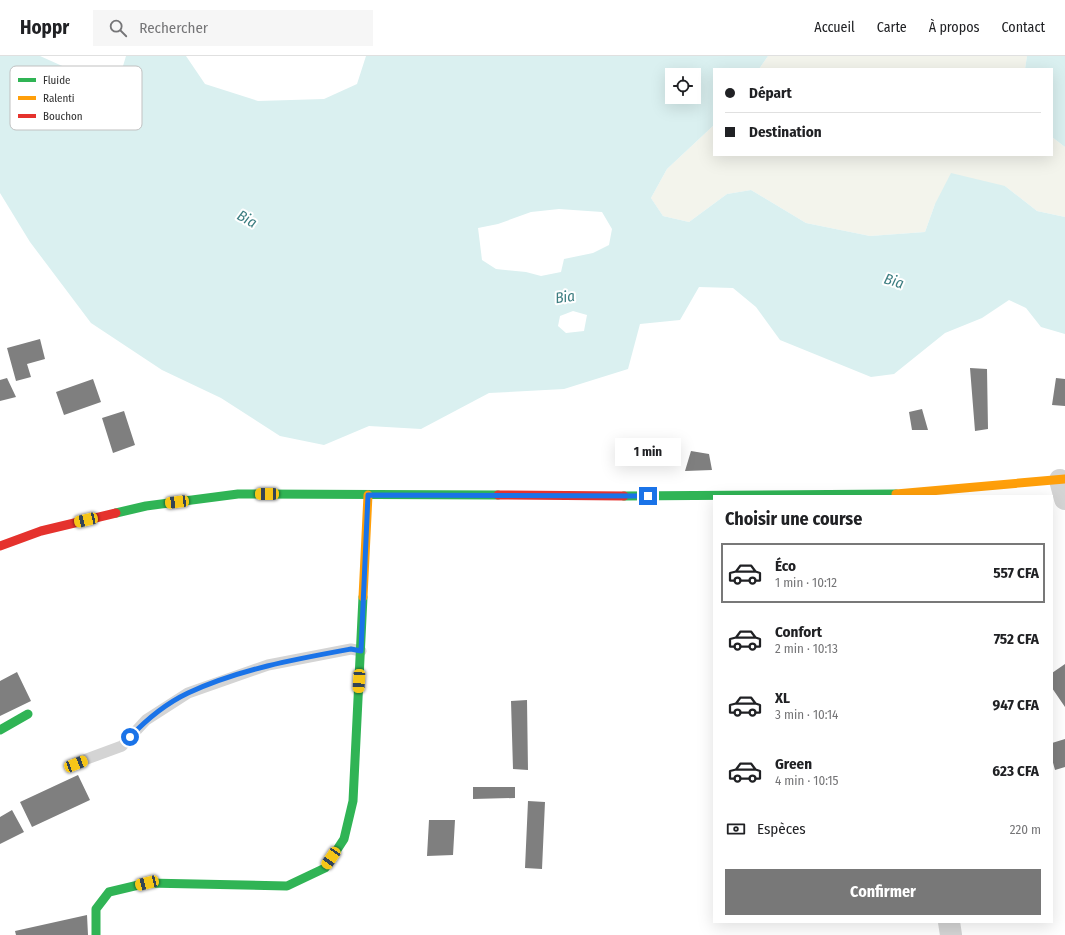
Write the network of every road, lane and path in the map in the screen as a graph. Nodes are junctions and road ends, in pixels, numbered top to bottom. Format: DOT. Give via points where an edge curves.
graph roads {
  1 [pos="1063,486"];
  2 [pos="368,495"];
  3 [pos="902,495"];
  4 [pos="713,496"];
  5 [pos="0,546"];
  6 [pos="361,651"];
  7 [pos="28,714"];
  8 [pos="0,730"];
  9 [pos="76,764"];
  10 [pos="949,923"];
  11 [pos="96,935"];
  12 [pos="951,935"];
  1 -- 3 [label="main road"];
  2 -- 4 [label="main road"];
  2 -- 5 [label="main road" via="238,494 146,506 41,531"];
  2 -- 6 [label="main road"];
  6 -- 9 [label="lane" via="351,649 268,665 188,693 146,720 122,746"];
  6 -- 11 [label="main road" via="353,801 344,839 325,868 287,886 147,883 109,892 96,909"];
  7 -- 8 [label="main road"];
  10 -- 12 [label="street"];
}
